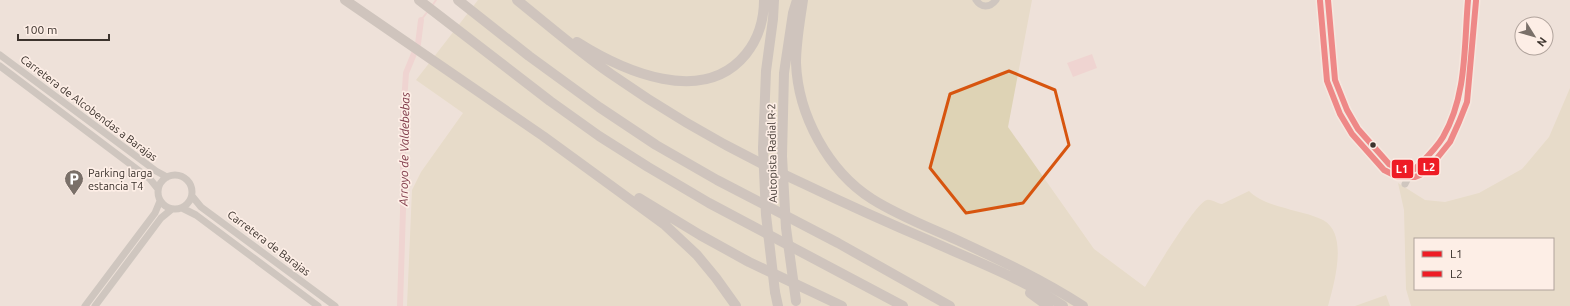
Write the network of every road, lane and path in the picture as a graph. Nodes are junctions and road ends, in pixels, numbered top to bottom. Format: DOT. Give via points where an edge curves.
graph roads {
  1 [pos="345,0"];
  2 [pos="419,0"];
  3 [pos="458,0"];
  4 [pos="517,0"];
  5 [pos="764,0"];
  6 [pos="774,0"];
  7 [pos="797,0"];
  8 [pos="803,0"];
  9 [pos="976,0"];
  10 [pos="996,0"];
  11 [pos="1328,0"];
  12 [pos="1468,0"];
  13 [pos="538,17"];
  14 [pos="0,55"];
  15 [pos="0,66"];
  16 [pos="543,136"];
  17 [pos="1399,169"];
  18 [pos="1415,169"];
  19 [pos="167,177"];
  20 [pos="158,189"];
  21 [pos="192,196"];
  22 [pos="160,201"];
  23 [pos="182,208"];
  24 [pos="172,209"];
  25 [pos="962,255"];
  26 [pos="814,292"];
  27 [pos="797,304"];
  28 [pos="332,305"];
  29 [pos="85,306"];
  30 [pos="95,306"];
  31 [pos="318,306"];
  32 [pos="736,306"];
  33 [pos="778,306"];
  34 [pos="842,306"];
  35 [pos="847,306"];
  36 [pos="903,306"];
  37 [pos="950,306"];
  38 [pos="1048,306"];
  39 [pos="1063,306"];
  40 [pos="1083,306"];
  1 -- 16 [label="highway"];
  2 -- 36 [label="highway" via="550,101 648,167"];
  3 -- 37 [label="highway" via="529,56 656,145"];
  4 -- 13 [label="highway"];
  5 -- 13 [label="highway" via="759,29 743,57 721,73 693,81 663,78 625,67 591,50"];
  6 -- 33 [label="highway, Autopista Radial R-2, bridge" via="766,71 763,148 766,215"];
  7 -- 27 [label="highway, Autopista Radial R-2, bridge" via="792,13 784,73 782,156 786,228"];
  8 -- 40 [label="highway" via="796,64 803,103 822,149 846,178 871,199 903,217 1017,268"];
  9 -- 10 [label="street" via="985,6"];
  11 -- 17 [label="street" via="1334,80 1346,110 1376,151 1389,164"];
  12 -- 18 [label="street" via="1459,99 1443,138"];
  13 -- 25 [label="highway" via="611,74 713,138 799,182"];
  14 -- 19 [label="street, Carretera de Alcobendas a Barajas" via="156,172"];
  15 -- 20 [label="street, Carretera de Alcobendas a Barajas" via="150,179"];
  16 -- 26 [label="highway" via="700,235 749,262"];
  16 -- 32 [label="highway" via="665,225 697,255"];
  17 -- 18 [label="street"];
  17 -- 18 [label="street" via="1405,184"];
  19 -- 20 [label="street"];
  19 -- 21 [label="street" via="178,174 188,180"];
  20 -- 22 [label="street"];
  21 -- 23 [label="street"];
  21 -- 28 [label="street, Carretera de Barajas" via="201,207"];
  22 -- 24 [label="street"];
  22 -- 29 [label="street" via="155,213"];
  23 -- 24 [label="street"];
  23 -- 31 [label="street, Carretera de Barajas" via="196,215"];
  24 -- 30 [label="street" via="162,218"];
  25 -- 38 [label="highway" via="1023,288"];
  25 -- 39 [label="highway" via="1013,277"];
  26 -- 34 [label="highway"];
  26 -- 35 [label="highway"];
}
